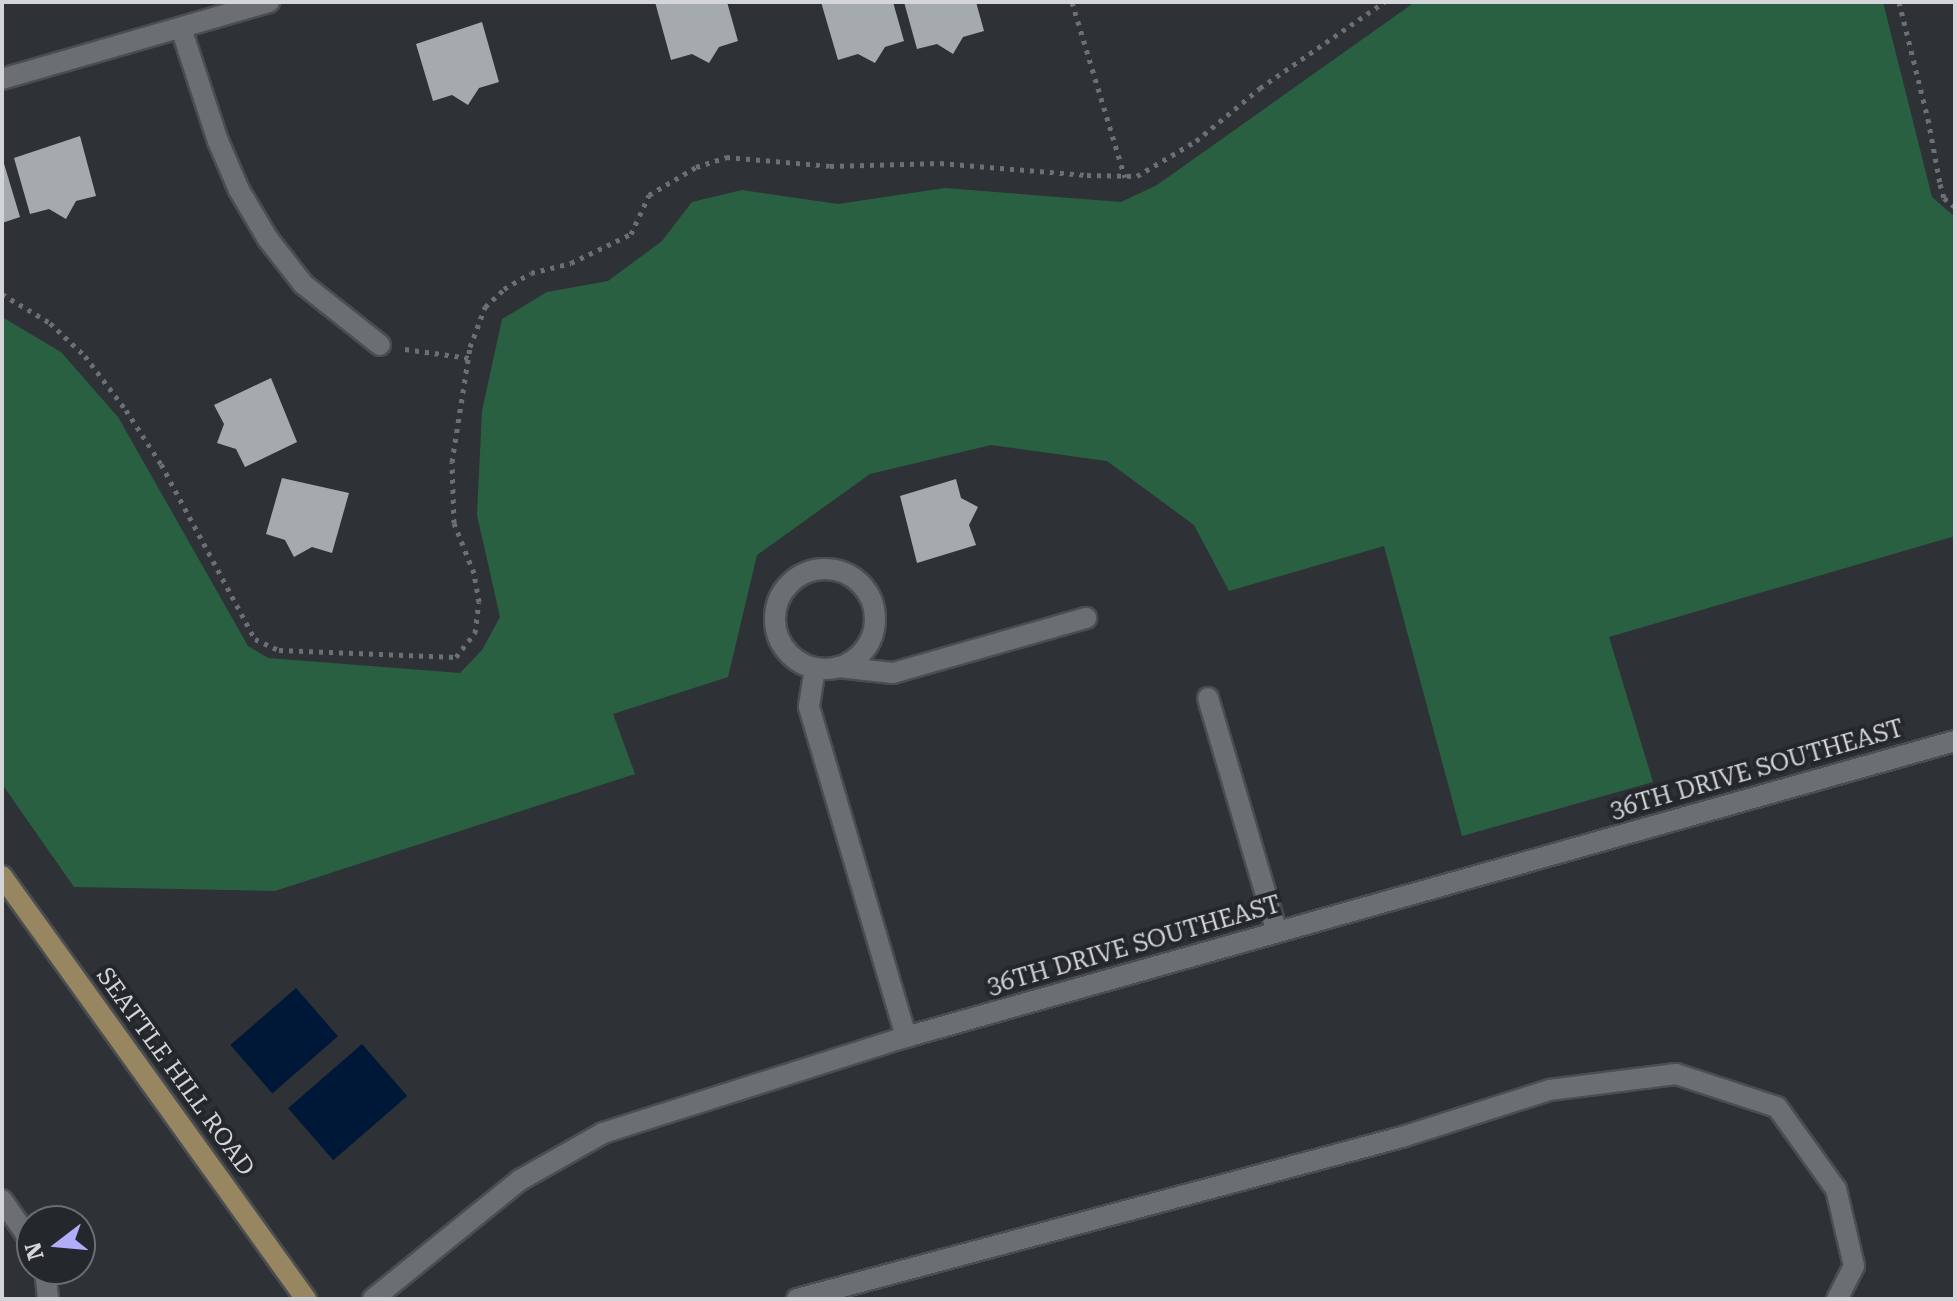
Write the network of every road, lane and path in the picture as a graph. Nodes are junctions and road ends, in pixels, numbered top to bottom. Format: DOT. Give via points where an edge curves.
graph roads {
  1 [pos="269,2"];
  2 [pos="1072,2"];
  3 [pos="1384,2"];
  4 [pos="1899,2"];
  5 [pos="181,28"];
  6 [pos="2,79"];
  7 [pos="1125,177"];
  8 [pos="1955,207"];
  9 [pos="2,294"];
  10 [pos="380,345"];
  11 [pos="469,358"];
  12 [pos="1086,618"];
  13 [pos="838,667"];
  14 [pos="815,668"];
  15 [pos="1208,698"];
  16 [pos="1955,741"];
  17 [pos="2,876"];
  18 [pos="1277,932"];
  19 [pos="906,1037"];
  20 [pos="2,1200"];
  21 [pos="16,1220"];
  22 [pos="306,1299"];
  23 [pos="373,1299"];
  24 [pos="797,1299"];
  25 [pos="1837,1299"];
  1 -- 5 [label="street"];
  2 -- 7 [label="path"];
  3 -- 7 [label="path" via="1260,88 1196,141 1137,176"];
  4 -- 8 [label="path" via="1940,184 1944,198"];
  5 -- 6 [label="street"];
  5 -- 10 [label="street" via="218,141 268,239 303,284"];
  7 -- 11 [label="path" via="940,163 830,166 726,157 696,167 649,195 631,234 504,289 485,307"];
  9 -- 11 [label="path" via="50,323 85,356 161,464 246,626 255,639 279,650 456,657 475,633 479,602 454,523 452,462"];
  10 -- 11 [label="path"];
  12 -- 13 [label="street" via="893,673"];
  13 -- 14 [label="street"];
  13 -- 14 [label="street" via="854,661 872,639 875,611 865,588 845,573 823,568 798,576 783,591 774,619 791,657"];
  14 -- 19 [label="street" via="809,707"];
  15 -- 18 [label="street"];
  16 -- 18 [label="street, 36TH DRIVE SOUTHEAST"];
  17 -- 22 [label="main road, SEATTLE HILL ROAD"];
  18 -- 19 [label="street, 36TH DRIVE SOUTHEAST"];
  19 -- 23 [label="street, 36TH DRIVE SOUTHEAST" via="603,1133 520,1180"];
  20 -- 21 [label="street"];
  24 -- 25 [label="street" via="1402,1137 1549,1090 1676,1074 1777,1107 1786,1118 1836,1189 1854,1266"];
}
